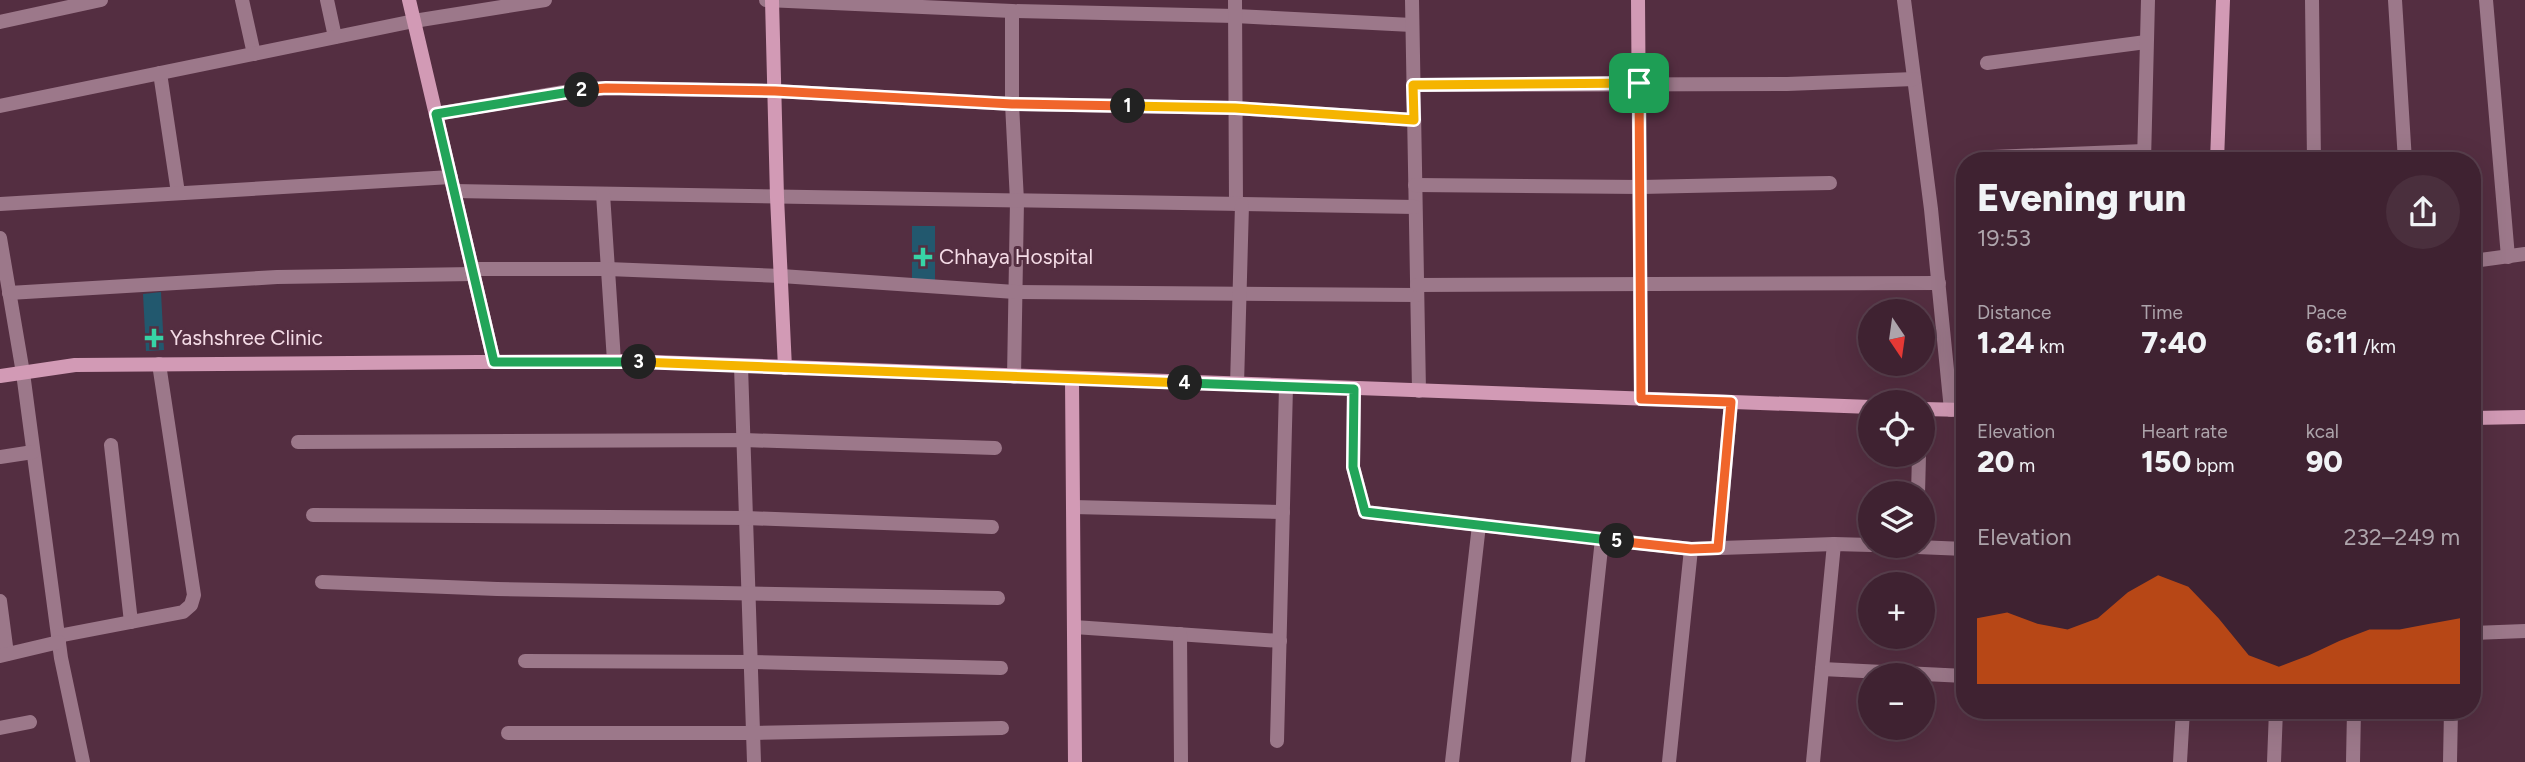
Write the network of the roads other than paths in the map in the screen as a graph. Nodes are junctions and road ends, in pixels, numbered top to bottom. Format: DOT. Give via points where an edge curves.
graph roads {
  1 [pos="101,0"];
  2 [pos="242,0"];
  3 [pos="327,0"];
  4 [pos="409,0"];
  5 [pos="545,0"];
  6 [pos="770,0"];
  7 [pos="1235,0"];
  8 [pos="1412,0"];
  9 [pos="1637,0"];
  10 [pos="1904,0"];
  11 [pos="2148,0"];
  12 [pos="2223,0"];
  13 [pos="2312,0"];
  14 [pos="2395,0"];
  15 [pos="2486,0"];
  16 [pos="1012,11"];
  17 [pos="1235,16"];
  18 [pos="414,21"];
  19 [pos="0,22"];
  20 [pos="1412,25"];
  21 [pos="335,37"];
  22 [pos="2146,43"];
  23 [pos="254,54"];
  24 [pos="1987,63"];
  25 [pos="160,73"];
  26 [pos="1914,79"];
  27 [pos="1639,83"];
  28 [pos="1413,85"];
  29 [pos="775,91"];
  30 [pos="1012,104"];
  31 [pos="0,106"];
  32 [pos="1235,108"];
  33 [pos="436,114"];
  34 [pos="1414,120"];
  35 [pos="2144,152"];
  36 [pos="2217,152"];
  37 [pos="2314,152"];
  38 [pos="2404,152"];
  39 [pos="1830,183"];
  40 [pos="452,184"];
  41 [pos="1415,185"];
  42 [pos="1641,187"];
  43 [pos="178,193"];
  44 [pos="603,194"];
  45 [pos="777,197"];
  46 [pos="1017,201"];
  47 [pos="0,204"];
  48 [pos="1239,204"];
  49 [pos="1415,207"];
  50 [pos="0,238"];
  51 [pos="2525,254"];
  52 [pos="2508,257"];
  53 [pos="2481,260"];
  54 [pos="608,269"];
  55 [pos="473,272"];
  56 [pos="781,276"];
  57 [pos="1940,283"];
  58 [pos="1641,285"];
  59 [pos="1417,290"];
  60 [pos="1015,292"];
  61 [pos="9,293"];
  62 [pos="1240,293"];
  63 [pos="614,361"];
  64 [pos="494,362"];
  65 [pos="159,364"];
  66 [pos="741,366"];
  67 [pos="785,368"];
  68 [pos="23,373"];
  69 [pos="0,376"];
  70 [pos="1014,377"];
  71 [pos="1072,379"];
  72 [pos="1237,385"];
  73 [pos="1286,387"];
  74 [pos="1354,389"];
  75 [pos="1419,391"];
  76 [pos="1956,396"];
  77 [pos="1641,399"];
  78 [pos="1731,402"];
  79 [pos="1858,407"];
  80 [pos="1935,409"];
  81 [pos="1956,410"];
  82 [pos="2481,418"];
  83 [pos="2525,418"];
  84 [pos="744,440"];
  85 [pos="298,442"];
  86 [pos="111,445"];
  87 [pos="995,448"];
  88 [pos="33,452"];
  89 [pos="0,457"];
  90 [pos="1073,507"];
  91 [pos="1283,512"];
  92 [pos="313,515"];
  93 [pos="746,518"];
  94 [pos="1479,525"];
  95 [pos="992,527"];
  96 [pos="1602,539"];
  97 [pos="1834,544"];
  98 [pos="1858,545"];
  99 [pos="1718,548"];
  100 [pos="1935,548"];
  101 [pos="1691,549"];
  102 [pos="1956,549"];
  103 [pos="322,582"];
  104 [pos="748,593"];
  105 [pos="998,598"];
  106 [pos="0,601"];
  107 [pos="131,622"];
  108 [pos="1074,627"];
  109 [pos="2525,631"];
  110 [pos="2481,633"];
  111 [pos="1180,634"];
  112 [pos="59,639"];
  113 [pos="1280,641"];
  114 [pos="4,655"];
  115 [pos="526,661"];
  116 [pos="751,662"];
  117 [pos="1001,668"];
  118 [pos="1822,669"];
  119 [pos="1956,676"];
  120 [pos="2182,719"];
  121 [pos="2276,719"];
  122 [pos="2354,719"];
  123 [pos="2451,719"];
  124 [pos="30,722"];
  125 [pos="0,728"];
  126 [pos="1002,728"];
  127 [pos="508,733"];
  128 [pos="753,733"];
  129 [pos="1277,741"];
  130 [pos="83,762"];
  131 [pos="754,762"];
  132 [pos="1076,762"];
  133 [pos="1181,762"];
  134 [pos="1452,762"];
  135 [pos="1577,762"];
  136 [pos="1669,762"];
  137 [pos="1813,762"];
  138 [pos="2180,762"];
  139 [pos="2274,762"];
  140 [pos="2353,762"];
  141 [pos="2450,762"];
  1 -- 19 [label="street"];
  2 -- 23 [label="street"];
  3 -- 21 [label="street"];
  4 -- 18 [label="main road"];
  5 -- 18 [label="street"];
  6 -- 16 [label="street"];
  6 -- 29 [label="main road"];
  7 -- 17 [label="street"];
  8 -- 20 [label="street"];
  9 -- 27 [label="main road"];
  10 -- 26 [label="street"];
  11 -- 22 [label="street"];
  12 -- 36 [label="main road"];
  13 -- 37 [label="street"];
  14 -- 38 [label="street"];
  15 -- 52 [label="street"];
  16 -- 17 [label="street"];
  16 -- 30 [label="street"];
  17 -- 20 [label="street"];
  17 -- 32 [label="street"];
  18 -- 21 [label="street"];
  18 -- 33 [label="main road"];
  20 -- 28 [label="street"];
  21 -- 23 [label="street"];
  22 -- 24 [label="street"];
  22 -- 35 [label="street"];
  23 -- 25 [label="street"];
  25 -- 31 [label="street"];
  25 -- 43 [label="street"];
  26 -- 27 [label="street"];
  26 -- 57 [label="street"];
  27 -- 28 [label="street"];
  27 -- 42 [label="main road"];
  28 -- 34 [label="street"];
  29 -- 30 [label="street"];
  29 -- 33 [label="street" via="588,89"];
  29 -- 45 [label="main road"];
  30 -- 32 [label="street"];
  30 -- 46 [label="street"];
  32 -- 34 [label="street"];
  32 -- 48 [label="street"];
  33 -- 40 [label="main road"];
  34 -- 41 [label="street"];
  39 -- 42 [label="street"];
  40 -- 43 [label="street"];
  40 -- 44 [label="street"];
  40 -- 55 [label="main road"];
  41 -- 42 [label="street"];
  41 -- 49 [label="street"];
  42 -- 58 [label="main road"];
  43 -- 47 [label="street"];
  44 -- 45 [label="street"];
  44 -- 54 [label="street"];
  45 -- 46 [label="street"];
  45 -- 56 [label="main road"];
  46 -- 48 [label="street"];
  46 -- 60 [label="street"];
  48 -- 49 [label="street"];
  48 -- 62 [label="street"];
  49 -- 59 [label="street"];
  50 -- 61 [label="street"];
  51 -- 52 [label="street"];
  52 -- 53 [label="street"];
  54 -- 55 [label="street"];
  54 -- 56 [label="street"];
  54 -- 63 [label="street"];
  55 -- 61 [label="street" via="266,277"];
  55 -- 64 [label="main road"];
  56 -- 60 [label="street"];
  56 -- 67 [label="main road"];
  57 -- 58 [label="street"];
  57 -- 76 [label="street"];
  58 -- 59 [label="street"];
  58 -- 77 [label="main road"];
  59 -- 62 [label="street"];
  59 -- 75 [label="street"];
  60 -- 62 [label="street"];
  60 -- 70 [label="street"];
  61 -- 68 [label="street"];
  62 -- 72 [label="street"];
  63 -- 64 [label="main road"];
  63 -- 66 [label="main road"];
  64 -- 65 [label="main road"];
  65 -- 68 [label="main road" via="75,365"];
  65 -- 107 [label="street" via="194,595 183,612"];
  66 -- 67 [label="main road"];
  66 -- 84 [label="street"];
  67 -- 70 [label="main road"];
  68 -- 69 [label="main road"];
  68 -- 88 [label="street"];
  70 -- 71 [label="main road"];
  71 -- 72 [label="main road"];
  71 -- 90 [label="main road"];
  72 -- 73 [label="main road"];
  73 -- 74 [label="main road"];
  73 -- 91 [label="street"];
  74 -- 75 [label="main road"];
  74 -- 94 [label="street" via="1353,467 1365,512"];
  75 -- 77 [label="main road"];
  77 -- 78 [label="main road"];
  78 -- 79 [label="main road"];
  78 -- 99 [label="street"];
  80 -- 81 [label="main road"];
  82 -- 83 [label="main road"];
  84 -- 85 [label="street"];
  84 -- 87 [label="street"];
  84 -- 93 [label="street"];
  86 -- 107 [label="street"];
  88 -- 89 [label="street"];
  88 -- 112 [label="street"];
  90 -- 91 [label="street"];
  90 -- 108 [label="main road"];
  91 -- 113 [label="street"];
  92 -- 93 [label="street"];
  93 -- 95 [label="street"];
  93 -- 104 [label="street"];
  94 -- 96 [label="street"];
  94 -- 134 [label="street"];
  96 -- 101 [label="street"];
  96 -- 135 [label="street"];
  97 -- 98 [label="street"];
  97 -- 99 [label="street"];
  97 -- 118 [label="street"];
  99 -- 101 [label="street"];
  100 -- 102 [label="street"];
  101 -- 136 [label="street"];
  103 -- 104 [label="street"];
  104 -- 105 [label="street"];
  104 -- 116 [label="street"];
  106 -- 114 [label="street"];
  107 -- 112 [label="street"];
  108 -- 111 [label="street"];
  108 -- 132 [label="main road"];
  109 -- 110 [label="street"];
  111 -- 113 [label="street"];
  111 -- 133 [label="street"];
  112 -- 114 [label="street"];
  112 -- 130 [label="street"];
  113 -- 129 [label="street"];
  115 -- 116 [label="street"];
  116 -- 117 [label="street"];
  116 -- 128 [label="street"];
  118 -- 119 [label="street"];
  118 -- 137 [label="street"];
  120 -- 138 [label="street"];
  121 -- 139 [label="street"];
  122 -- 140 [label="street"];
  123 -- 141 [label="street"];
  124 -- 125 [label="street"];
  126 -- 128 [label="street"];
  127 -- 128 [label="street"];
  128 -- 131 [label="street"];
}
